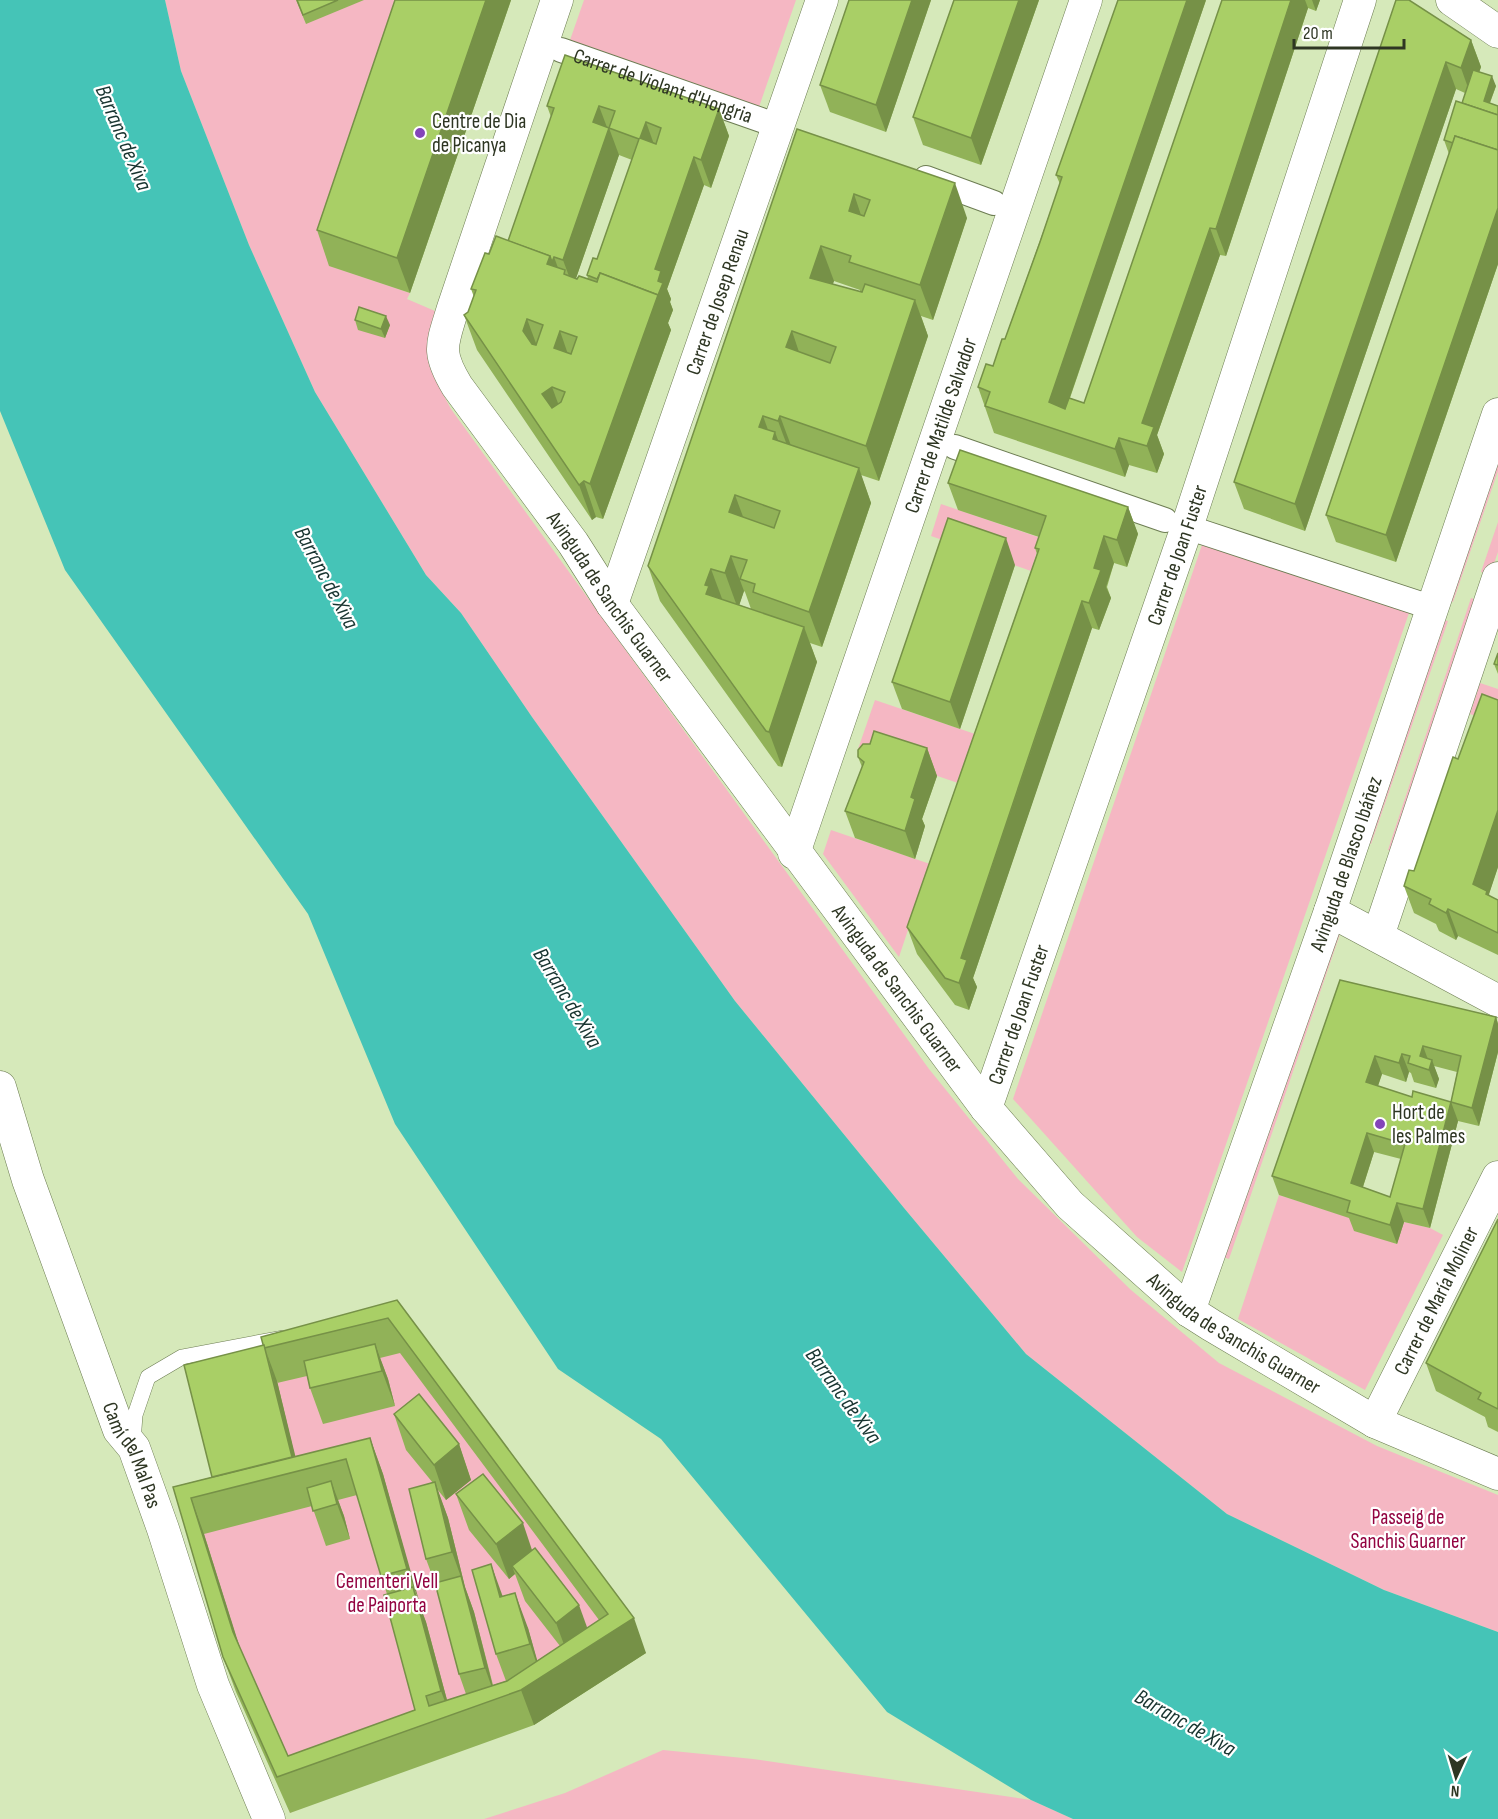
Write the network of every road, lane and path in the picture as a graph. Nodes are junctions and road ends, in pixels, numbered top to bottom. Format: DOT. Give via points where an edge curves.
graph roads {
  1 [pos="557,0"];
  2 [pos="822,0"];
  3 [pos="1086,0"];
  4 [pos="1360,0"];
  5 [pos="1452,0"];
  6 [pos="1498,32"];
  7 [pos="561,50"];
  8 [pos="764,121"];
  9 [pos="907,171"];
  10 [pos="994,202"];
  11 [pos="1498,414"];
  12 [pos="955,447"];
  13 [pos="1165,520"];
  14 [pos="1202,532"];
  15 [pos="1498,578"];
  16 [pos="612,604"];
  17 [pos="1421,604"];
  18 [pos="795,853"];
  19 [pos="1330,912"];
  20 [pos="1378,936"];
  21 [pos="1498,1000"];
  22 [pos="0,1087"];
  23 [pos="986,1108"];
  24 [pos="1498,1177"];
  25 [pos="1189,1311"];
  26 [pos="296,1335"];
  27 [pos="1375,1422"];
  28 [pos="134,1448"];
  29 [pos="1498,1474"];
  30 [pos="269,1819"];
  1 -- 16 [label="street, Avinguda de Sanchis Guarner" via="453,308 441,349 442,360"];
  2 -- 16 [label="street, Carrer de Josep Renau"];
  3 -- 18 [label="street, Carrer de Matilde Salvador"];
  4 -- 23 [label="street, Carrer de Joan Fuster" via="1187,527"];
  5 -- 6 [label="street"];
  7 -- 8 [label="street, Carrer de Violant d'Hongria"];
  9 -- 10 [label="street"];
  11 -- 19 [label="street, Avinguda de Blasco Ibáñez"];
  12 -- 13 [label="street"];
  14 -- 17 [label="street"];
  15 -- 20 [label="street"];
  16 -- 18 [label="street, Avinguda de Sanchis Guarner"];
  18 -- 23 [label="street, Avinguda de Sanchis Guarner"];
  19 -- 20 [label="street"];
  19 -- 25 [label="street, Avinguda de Blasco Ibáñez"];
  20 -- 21 [label="street"];
  22 -- 28 [label="street, Camí del Mal Pas" via="28,1180 118,1430"];
  23 -- 25 [label="street, Avinguda de Sanchis Guarner" via="1070,1205"];
  24 -- 27 [label="street, Carrer de María Moliner"];
  25 -- 27 [label="street, Avinguda de Sanchis Guarner"];
  26 -- 28 [label="lane" via="182,1357 148,1377 135,1415"];
  27 -- 29 [label="street, Avinguda de Sanchis Guarner"];
  28 -- 30 [label="street, Camí del Mal Pas" via="213,1685"];
}
